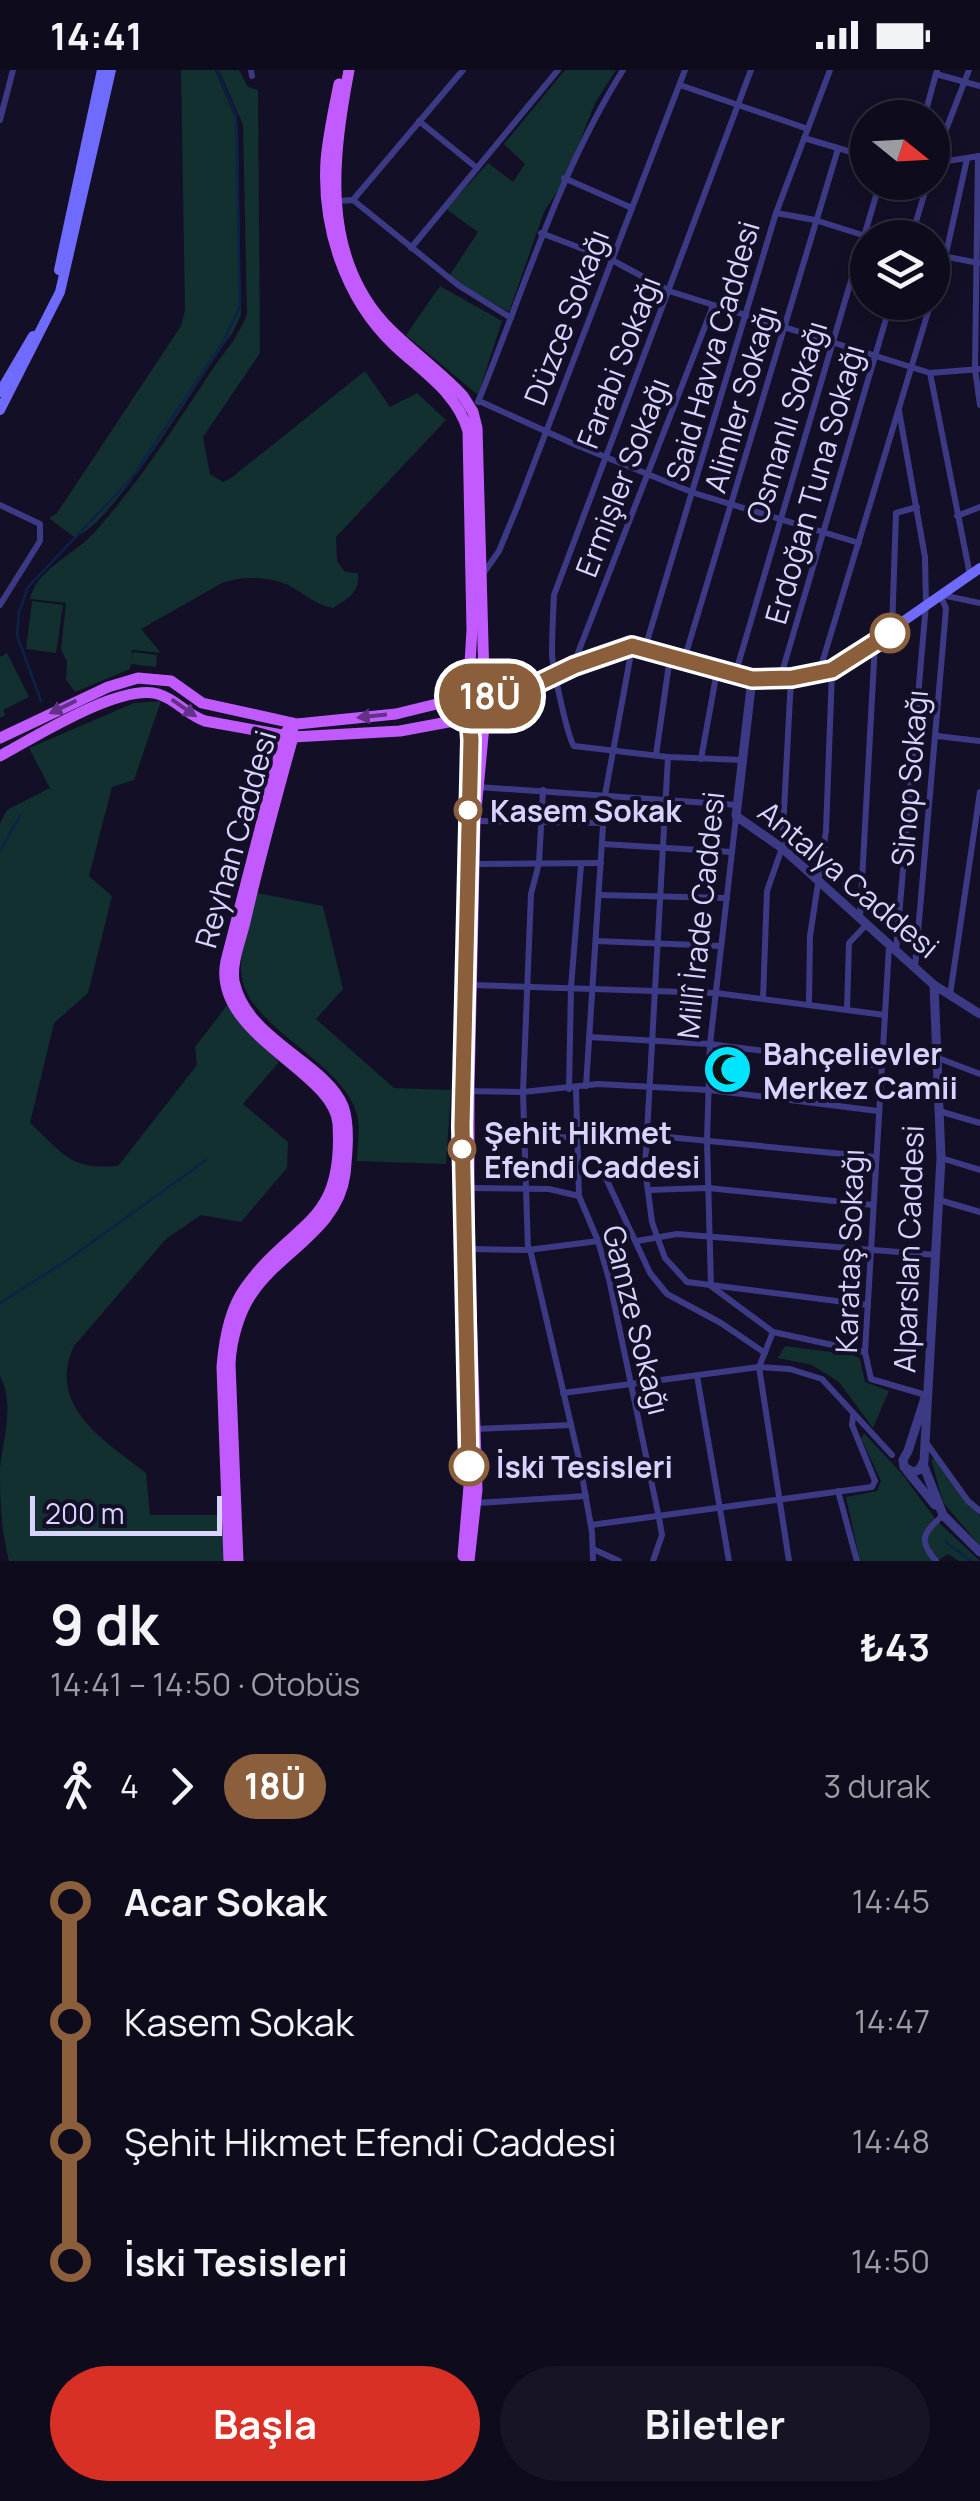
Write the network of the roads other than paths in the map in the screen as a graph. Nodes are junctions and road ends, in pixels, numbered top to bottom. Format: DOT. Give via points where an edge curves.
graph roads {
  1 [pos="13,70"];
  2 [pos="102,70"];
  3 [pos="111,70"];
  4 [pos="463,70"];
  5 [pos="558,70"];
  6 [pos="623,70"];
  7 [pos="685,70"];
  8 [pos="752,70"];
  9 [pos="830,70"];
  10 [pos="968,70"];
  11 [pos="348,72"];
  12 [pos="937,72"];
  13 [pos="964,82"];
  14 [pos="680,85"];
  15 [pos="980,86"];
  16 [pos="929,100"];
  17 [pos="738,105"];
  18 [pos="950,119"];
  19 [pos="0,120"];
  20 [pos="419,121"];
  21 [pos="808,129"];
  22 [pos="804,138"];
  23 [pos="838,150"];
  24 [pos="850,153"];
  25 [pos="979,156"];
  26 [pos="967,159"];
  27 [pos="950,162"];
  28 [pos="476,168"];
  29 [pos="564,178"];
  30 [pos="353,200"];
  31 [pos="331,201"];
  32 [pos="632,208"];
  33 [pos="776,213"];
  34 [pos="815,220"];
  35 [pos="850,231"];
  36 [pos="541,234"];
  37 [pos="950,236"];
  38 [pos="411,248"];
  39 [pos="950,259"];
  40 [pos="612,260"];
  41 [pos="978,263"];
  42 [pos="850,291"];
  43 [pos="669,292"];
  44 [pos="713,306"];
  45 [pos="743,315"];
  46 [pos="511,318"];
  47 [pos="886,320"];
  48 [pos="926,320"];
  49 [pos="785,328"];
  50 [pos="833,343"];
  51 [pos="875,355"];
  52 [pos="911,366"];
  53 [pos="977,369"];
  54 [pos="930,373"];
  55 [pos="0,392"];
  56 [pos="980,405"];
  57 [pos="476,406"];
  58 [pos="0,410"];
  59 [pos="899,410"];
  60 [pos="547,430"];
  61 [pos="606,458"];
  62 [pos="647,474"];
  63 [pos="694,493"];
  64 [pos="0,505"];
  65 [pos="732,506"];
  66 [pos="917,507"];
  67 [pos="980,507"];
  68 [pos="957,516"];
  69 [pos="781,518"];
  70 [pos="823,532"];
  71 [pos="858,543"];
  72 [pos="975,571"];
  73 [pos="477,577"];
  74 [pos="940,594"];
  75 [pos="980,603"];
  76 [pos="926,604"];
  77 [pos="0,605"];
  78 [pos="892,632"];
  79 [pos="874,642"];
  80 [pos="632,646"];
  81 [pos="645,648"];
  82 [pos="670,655"];
  83 [pos="684,660"];
  84 [pos="574,666"];
  85 [pos="717,670"];
  86 [pos="832,670"];
  87 [pos="556,673"];
  88 [pos="819,673"];
  89 [pos="734,675"];
  90 [pos="483,678"];
  91 [pos="752,679"];
  92 [pos="786,679"];
  93 [pos="524,690"];
  94 [pos="485,696"];
  95 [pos="468,698"];
  96 [pos="485,715"];
  97 [pos="470,716"];
  98 [pos="449,721"];
  99 [pos="258,732"];
  100 [pos="290,732"];
  101 [pos="471,732"];
  102 [pos="936,736"];
  103 [pos="0,738"];
  104 [pos="980,741"];
  105 [pos="612,752"];
  106 [pos="656,755"];
  107 [pos="0,756"];
  108 [pos="278,757"];
  109 [pos="668,757"];
  110 [pos="701,760"];
  111 [pos="742,760"];
  112 [pos="477,787"];
  113 [pos="543,790"];
  114 [pos="980,792"];
  115 [pos="606,794"];
  116 [pos="664,800"];
  117 [pos="737,810"];
  118 [pos="476,820"];
  119 [pos="541,821"];
  120 [pos="604,823"];
  121 [pos="603,844"];
  122 [pos="662,848"];
  123 [pos="782,848"];
  124 [pos="732,852"];
  125 [pos="539,863"];
  126 [pos="602,863"];
  127 [pos="474,864"];
  128 [pos="581,865"];
  129 [pos="818,880"];
  130 [pos="599,894"];
  131 [pos="659,896"];
  132 [pos="727,898"];
  133 [pos="966,900"];
  134 [pos="980,902"];
  135 [pos="864,921"];
  136 [pos="596,941"];
  137 [pos="656,944"];
  138 [pos="722,946"];
  139 [pos="892,949"];
  140 [pos="914,967"];
  141 [pos="934,984"];
  142 [pos="472,985"];
  143 [pos="527,986"];
  144 [pos="571,987"];
  145 [pos="593,990"];
  146 [pos="654,993"];
  147 [pos="716,993"];
  148 [pos="950,995"];
  149 [pos="764,1000"];
  150 [pos="809,1003"];
  151 [pos="848,1009"];
  152 [pos="980,1014"];
  153 [pos="885,1016"];
  154 [pos="588,1038"];
  155 [pos="652,1042"];
  156 [pos="710,1044"];
  157 [pos="938,1058"];
  158 [pos="881,1066"];
  159 [pos="980,1074"];
  160 [pos="586,1086"];
  161 [pos="648,1088"];
  162 [pos="572,1089"];
  163 [pos="709,1090"];
  164 [pos="466,1091"];
  165 [pos="522,1092"];
  166 [pos="938,1110"];
  167 [pos="878,1111"];
  168 [pos="980,1123"];
  169 [pos="646,1134"];
  170 [pos="575,1135"];
  171 [pos="524,1136"];
  172 [pos="707,1141"];
  173 [pos="875,1157"];
  174 [pos="941,1158"];
  175 [pos="577,1164"];
  176 [pos="980,1170"];
  177 [pos="468,1188"];
  178 [pos="708,1188"];
  179 [pos="524,1189"];
  180 [pos="648,1190"];
  181 [pos="578,1196"];
  182 [pos="939,1200"];
  183 [pos="872,1206"];
  184 [pos="980,1212"];
  185 [pos="710,1238"];
  186 [pos="658,1239"];
  187 [pos="598,1241"];
  188 [pos="637,1241"];
  189 [pos="468,1248"];
  190 [pos="529,1250"];
  191 [pos="871,1250"];
  192 [pos="937,1256"];
  193 [pos="711,1286"];
  194 [pos="868,1305"];
  195 [pos="240,1308"];
  196 [pos="773,1332"];
  197 [pos="865,1352"];
  198 [pos="765,1353"];
  199 [pos="758,1366"];
  200 [pos="697,1376"];
  201 [pos="631,1382"];
  202 [pos="563,1393"];
  203 [pos="926,1395"];
  204 [pos="853,1415"];
  205 [pos="571,1425"];
  206 [pos="476,1429"];
  207 [pos="924,1440"];
  208 [pos="892,1454"];
  209 [pos="906,1459"];
  210 [pos="924,1462"];
  211 [pos="231,1483"];
  212 [pos="838,1491"];
  213 [pos="586,1496"];
  214 [pos="779,1498"];
  215 [pos="477,1502"];
  216 [pos="719,1509"];
  217 [pos="980,1510"];
  218 [pos="943,1515"];
  219 [pos="659,1518"];
  220 [pos="591,1525"];
  221 [pos="593,1550"];
  222 [pos="980,1552"];
  223 [pos="229,1561"];
  224 [pos="238,1561"];
  225 [pos="466,1561"];
  226 [pos="594,1561"];
  227 [pos="618,1561"];
  228 [pos="653,1561"];
  229 [pos="729,1561"];
  230 [pos="789,1561"];
  231 [pos="857,1561"];
  232 [pos="936,1561"];
  1 -- 19 [label="street"];
  2 -- 55 [label="main road" via="53,295"];
  3 -- 58 [label="main road" via="60,292"];
  4 -- 20 [label="street"];
  5 -- 28 [label="street"];
  6 -- 29 [label="street"];
  7 -- 14 [label="street, Düzce Sokağı"];
  8 -- 17 [label="street, Farabi Sokağı"];
  9 -- 21 [label="street, Said Havva Caddesi"];
  10 -- 13 [label="street"];
  11 -- 31 [label="main road" via="327,152"];
  12 -- 13 [label="street"];
  12 -- 16 [label="street"];
  13 -- 15 [label="street"];
  13 -- 18 [label="street"];
  14 -- 17 [label="street"];
  14 -- 32 [label="street, Düzce Sokağı"];
  17 -- 21 [label="street"];
  17 -- 43 [label="street, Farabi Sokağı"];
  20 -- 28 [label="street"];
  20 -- 30 [label="street"];
  21 -- 22 [label="street, Said Havva Caddesi"];
  22 -- 23 [label="street"];
  22 -- 33 [label="street, Said Havva Caddesi"];
  23 -- 24 [label="street"];
  23 -- 34 [label="street, Alimler Sokağı"];
  25 -- 26 [label="street"];
  25 -- 41 [label="street"];
  26 -- 27 [label="street"];
  26 -- 37 [label="street"];
  28 -- 38 [label="street"];
  29 -- 32 [label="street"];
  29 -- 36 [label="street"];
  30 -- 31 [label="street"];
  30 -- 38 [label="street"];
  31 -- 57 [label="main road" via="349,262 377,314"];
  31 -- 73 [label="main road" via="339,258 367,314 446,391 465,422"];
  32 -- 40 [label="street, Düzce Sokağı"];
  33 -- 34 [label="street"];
  33 -- 45 [label="street, Said Havva Caddesi"];
  34 -- 35 [label="street"];
  34 -- 49 [label="street, Alimler Sokağı"];
  36 -- 40 [label="street"];
  36 -- 46 [label="street"];
  38 -- 46 [label="street"];
  39 -- 41 [label="street"];
  40 -- 43 [label="street"];
  40 -- 60 [label="street, Düzce Sokağı"];
  41 -- 53 [label="street"];
  42 -- 50 [label="street, Osmanlı Sokağı"];
  43 -- 44 [label="street"];
  43 -- 61 [label="street, Farabi Sokağı"];
  44 -- 45 [label="street"];
  44 -- 62 [label="street, Ermişler Sokağı"];
  45 -- 49 [label="street"];
  45 -- 63 [label="street, Said Havva Caddesi"];
  46 -- 57 [label="street"];
  47 -- 51 [label="street, Erdoğan Tuna Sokağı"];
  48 -- 52 [label="street"];
  49 -- 50 [label="street"];
  49 -- 65 [label="street, Alimler Sokağı"];
  50 -- 51 [label="street"];
  50 -- 69 [label="street, Osmanlı Sokağı"];
  51 -- 52 [label="street"];
  51 -- 70 [label="street, Erdoğan Tuna Sokağı"];
  52 -- 54 [label="street"];
  52 -- 59 [label="street"];
  53 -- 54 [label="street"];
  53 -- 56 [label="street"];
  54 -- 68 [label="street"];
  57 -- 60 [label="street"];
  57 -- 73 [label="main road"];
  59 -- 66 [label="street, Karataş Sokağı"];
  59 -- 71 [label="street"];
  60 -- 61 [label="street"];
  60 -- 73 [label="street, Düzce Sokağı" via="499,551"];
  61 -- 62 [label="street"];
  61 -- 87 [label="street, Farabi Sokağı" via="554,595"];
  62 -- 63 [label="street"];
  62 -- 84 [label="street, Ermişler Sokağı"];
  63 -- 65 [label="street"];
  63 -- 81 [label="street, Said Havva Caddesi"];
  64 -- 77 [label="street" via="35,520 42,532"];
  65 -- 69 [label="street"];
  65 -- 83 [label="street, Alimler Sokağı"];
  66 -- 76 [label="street, Karataş Sokağı"];
  66 -- 78 [label="street" via="896,513"];
  67 -- 68 [label="street"];
  68 -- 72 [label="street"];
  69 -- 70 [label="street"];
  69 -- 89 [label="street, Osmanlı Sokağı"];
  70 -- 71 [label="street"];
  70 -- 92 [label="street, Erdoğan Tuna Sokağı"];
  71 -- 88 [label="street"];
  72 -- 74 [label="main road"];
  73 -- 90 [label="main road"];
  73 -- 95 [label="main road"];
  74 -- 75 [label="street"];
  74 -- 76 [label="main road"];
  74 -- 102 [label="street, Sinop Sokağı" via="946,608"];
  76 -- 78 [label="main road"];
  76 -- 139 [label="street, Karataş Sokağı"];
  78 -- 79 [label="main road"];
  79 -- 86 [label="main road"];
  79 -- 135 [label="street"];
  80 -- 81 [label="main road"];
  80 -- 84 [label="main road"];
  80 -- 105 [label="street"];
  81 -- 82 [label="main road"];
  82 -- 83 [label="main road"];
  82 -- 106 [label="street"];
  83 -- 85 [label="main road"];
  84 -- 87 [label="main road"];
  85 -- 89 [label="main road"];
  85 -- 110 [label="street"];
  86 -- 88 [label="main road"];
  86 -- 129 [label="street"];
  87 -- 93 [label="main road"];
  87 -- 105 [label="street, Farabi Sokağı" via="570,743"];
  88 -- 92 [label="main road"];
  89 -- 91 [label="main road"];
  90 -- 93 [label="main road" via="501,692"];
  90 -- 94 [label="main road"];
  91 -- 92 [label="main road"];
  91 -- 111 [label="street, Millî İrade Caddesi"];
  92 -- 123 [label="street, Erdoğan Tuna Sokağı"];
  93 -- 94 [label="main road"];
  93 -- 96 [label="main road"];
  94 -- 95 [label="main road"];
  94 -- 96 [label="main road"];
  95 -- 97 [label="main road"];
  95 -- 100 [label="main road, one-way"];
  96 -- 97 [label="main road"];
  96 -- 112 [label="main road"];
  97 -- 98 [label="main road"];
  97 -- 101 [label="main road"];
  98 -- 100 [label="main road" via="400,731"];
  98 -- 101 [label="main road"];
  99 -- 100 [label="main road"];
  107 -- 99 [label="main road, one-way" via="143,691 167,697 194,717"];
  99 -- 108 [label="main road"];
  100 -- 103 [label="main road, one-way" via="202,703 171,681 138,678"];
  100 -- 108 [label="main road, Reyhan Caddesi"];
  100 -- 195 [label="main road, Reyhan Caddesi" via="234,977 260,1027 341,1101 345,1172 329,1215"];
  101 -- 164 [label="main road"];
  102 -- 104 [label="street"];
  102 -- 140 [label="street, Sinop Sokağı"];
  105 -- 106 [label="street"];
  105 -- 115 [label="street"];
  106 -- 109 [label="street"];
  108 -- 195 [label="main road, Reyhan Caddesi" via="225,978 250,1028 333,1104 337,1166 321,1211 245,1287"];
  109 -- 110 [label="street"];
  109 -- 116 [label="street"];
  110 -- 111 [label="street"];
  111 -- 117 [label="street, Millî İrade Caddesi"];
  112 -- 113 [label="street, Antalya Caddesi"];
  112 -- 118 [label="main road"];
  113 -- 115 [label="street, Antalya Caddesi"];
  113 -- 119 [label="street"];
  114 -- 133 [label="street"];
  115 -- 116 [label="street, Antalya Caddesi"];
  115 -- 120 [label="street"];
  116 -- 117 [label="street, Antalya Caddesi"];
  116 -- 122 [label="street"];
  117 -- 123 [label="street, Antalya Caddesi"];
  117 -- 124 [label="street, Millî İrade Caddesi"];
  118 -- 119 [label="street"];
  118 -- 127 [label="main road"];
  119 -- 120 [label="street"];
  119 -- 125 [label="street"];
  120 -- 121 [label="street"];
  121 -- 122 [label="street"];
  121 -- 126 [label="street"];
  122 -- 124 [label="street"];
  122 -- 131 [label="street"];
  123 -- 129 [label="street, Antalya Caddesi"];
  123 -- 149 [label="street, Erdoğan Tuna Sokağı" via="767,891"];
  124 -- 132 [label="street, Millî İrade Caddesi"];
  125 -- 127 [label="street"];
  125 -- 128 [label="street"];
  125 -- 143 [label="street" via="530,894"];
  126 -- 128 [label="street"];
  126 -- 130 [label="street"];
  127 -- 142 [label="main road"];
  128 -- 144 [label="street, Gamze Sokağı"];
  129 -- 135 [label="street, Antalya Caddesi"];
  129 -- 150 [label="street"];
  130 -- 131 [label="street"];
  130 -- 136 [label="street"];
  131 -- 132 [label="street"];
  131 -- 137 [label="street"];
  132 -- 138 [label="street, Millî İrade Caddesi"];
  133 -- 134 [label="street"];
  133 -- 148 [label="street"];
  135 -- 139 [label="street, Antalya Caddesi"];
  135 -- 151 [label="street" via="850,943"];
  136 -- 137 [label="street"];
  136 -- 145 [label="street"];
  137 -- 138 [label="street"];
  137 -- 146 [label="street"];
  138 -- 147 [label="street, Millî İrade Caddesi"];
  139 -- 140 [label="street, Antalya Caddesi"];
  139 -- 153 [label="street, Karataş Sokağı"];
  140 -- 141 [label="street, Antalya Caddesi"];
  141 -- 148 [label="street, Antalya Caddesi"];
  141 -- 157 [label="street, Alparslan Caddesi"];
  142 -- 143 [label="street"];
  142 -- 164 [label="main road"];
  143 -- 144 [label="street"];
  143 -- 165 [label="street"];
  144 -- 145 [label="street"];
  144 -- 162 [label="street, Gamze Sokağı"];
  145 -- 146 [label="street"];
  145 -- 154 [label="street"];
  146 -- 147 [label="street"];
  146 -- 155 [label="street"];
  147 -- 149 [label="street"];
  147 -- 156 [label="street, Millî İrade Caddesi"];
  148 -- 152 [label="street, Antalya Caddesi"];
  149 -- 150 [label="street"];
  150 -- 151 [label="street"];
  151 -- 153 [label="street"];
  153 -- 158 [label="street, Karataş Sokağı"];
  154 -- 155 [label="street"];
  154 -- 160 [label="street"];
  155 -- 156 [label="street"];
  155 -- 161 [label="street"];
  156 -- 158 [label="street"];
  156 -- 163 [label="street, Millî İrade Caddesi"];
  157 -- 159 [label="street"];
  157 -- 166 [label="street, Alparslan Caddesi"];
  158 -- 167 [label="street, Karataş Sokağı"];
  160 -- 161 [label="street"];
  160 -- 162 [label="street"];
  161 -- 163 [label="street"];
  161 -- 169 [label="street"];
  162 -- 165 [label="street"];
  162 -- 170 [label="street, Gamze Sokağı"];
  163 -- 167 [label="street"];
  163 -- 172 [label="street, Millî İrade Caddesi"];
  164 -- 165 [label="street"];
  164 -- 177 [label="main road"];
  164 -- 225 [label="main road"];
  165 -- 171 [label="street"];
  166 -- 168 [label="street"];
  166 -- 174 [label="street, Alparslan Caddesi"];
  167 -- 173 [label="street, Karataş Sokağı"];
  169 -- 170 [label="street"];
  169 -- 172 [label="street"];
  169 -- 180 [label="street"];
  170 -- 171 [label="street"];
  170 -- 175 [label="street, Gamze Sokağı"];
  171 -- 179 [label="street"];
  172 -- 173 [label="street"];
  172 -- 178 [label="street, Millî İrade Caddesi"];
  173 -- 183 [label="street, Karataş Sokağı"];
  174 -- 176 [label="street"];
  174 -- 182 [label="street, Alparslan Caddesi"];
  175 -- 181 [label="street, Gamze Sokağı"];
  175 -- 188 [label="street" via="597,1159"];
  177 -- 179 [label="street"];
  177 -- 189 [label="main road"];
  178 -- 180 [label="street"];
  178 -- 183 [label="street"];
  178 -- 185 [label="street, Millî İrade Caddesi"];
  179 -- 181 [label="street"];
  179 -- 190 [label="street"];
  180 -- 186 [label="street"];
  181 -- 187 [label="street, Gamze Sokağı"];
  182 -- 184 [label="street"];
  182 -- 192 [label="street, Alparslan Caddesi"];
  183 -- 191 [label="street, Karataş Sokağı"];
  185 -- 186 [label="street"];
  185 -- 191 [label="street"];
  185 -- 193 [label="street, Millî İrade Caddesi"];
  186 -- 188 [label="street"];
  186 -- 193 [label="street" via="687,1282"];
  187 -- 190 [label="street"];
  187 -- 201 [label="street, Gamze Sokağı"];
  188 -- 198 [label="street" via="668,1294"];
  189 -- 190 [label="street"];
  189 -- 206 [label="main road"];
  190 -- 202 [label="street"];
  191 -- 192 [label="street"];
  191 -- 194 [label="street, Karataş Sokağı"];
  192 -- 203 [label="street, Alparslan Caddesi"];
  193 -- 194 [label="street"];
  193 -- 196 [label="street"];
  194 -- 197 [label="street, Karataş Sokağı"];
  195 -- 211 [label="main road, Reyhan Caddesi" via="231,1350"];
  196 -- 197 [label="street"];
  196 -- 198 [label="street"];
  197 -- 203 [label="street, Karataş Sokağı" via="871,1379"];
  198 -- 199 [label="street"];
  199 -- 200 [label="street"];
  199 -- 204 [label="street" via="810,1372"];
  199 -- 214 [label="street"];
  200 -- 201 [label="street"];
  200 -- 216 [label="street"];
  201 -- 202 [label="street"];
  201 -- 219 [label="street, Gamze Sokağı"];
  202 -- 205 [label="street"];
  203 -- 207 [label="street"];
  203 -- 209 [label="street"];
  204 -- 208 [label="street"];
  204 -- 212 [label="street" via="874,1485"];
  205 -- 206 [label="street"];
  205 -- 213 [label="street"];
  206 -- 215 [label="main road"];
  207 -- 210 [label="street"];
  207 -- 217 [label="street"];
  208 -- 209 [label="street"];
  209 -- 210 [label="street" via="918,1452"];
  209 -- 210 [label="street" via="916,1471"];
  209 -- 218 [label="street"];
  210 -- 218 [label="street"];
  211 -- 223 [label="main road, Reyhan Caddesi"];
  211 -- 224 [label="main road, Reyhan Caddesi"];
  212 -- 214 [label="street"];
  212 -- 231 [label="street"];
  213 -- 215 [label="street"];
  213 -- 220 [label="street"];
  214 -- 216 [label="street"];
  214 -- 230 [label="street"];
  215 -- 225 [label="main road"];
  216 -- 219 [label="street"];
  216 -- 229 [label="street"];
  218 -- 222 [label="street"];
  218 -- 232 [label="street" via="924,1539"];
  219 -- 220 [label="street"];
  219 -- 228 [label="street, Gamze Sokağı" via="662,1535"];
  220 -- 221 [label="street"];
  221 -- 226 [label="street"];
  221 -- 227 [label="street"];
}
